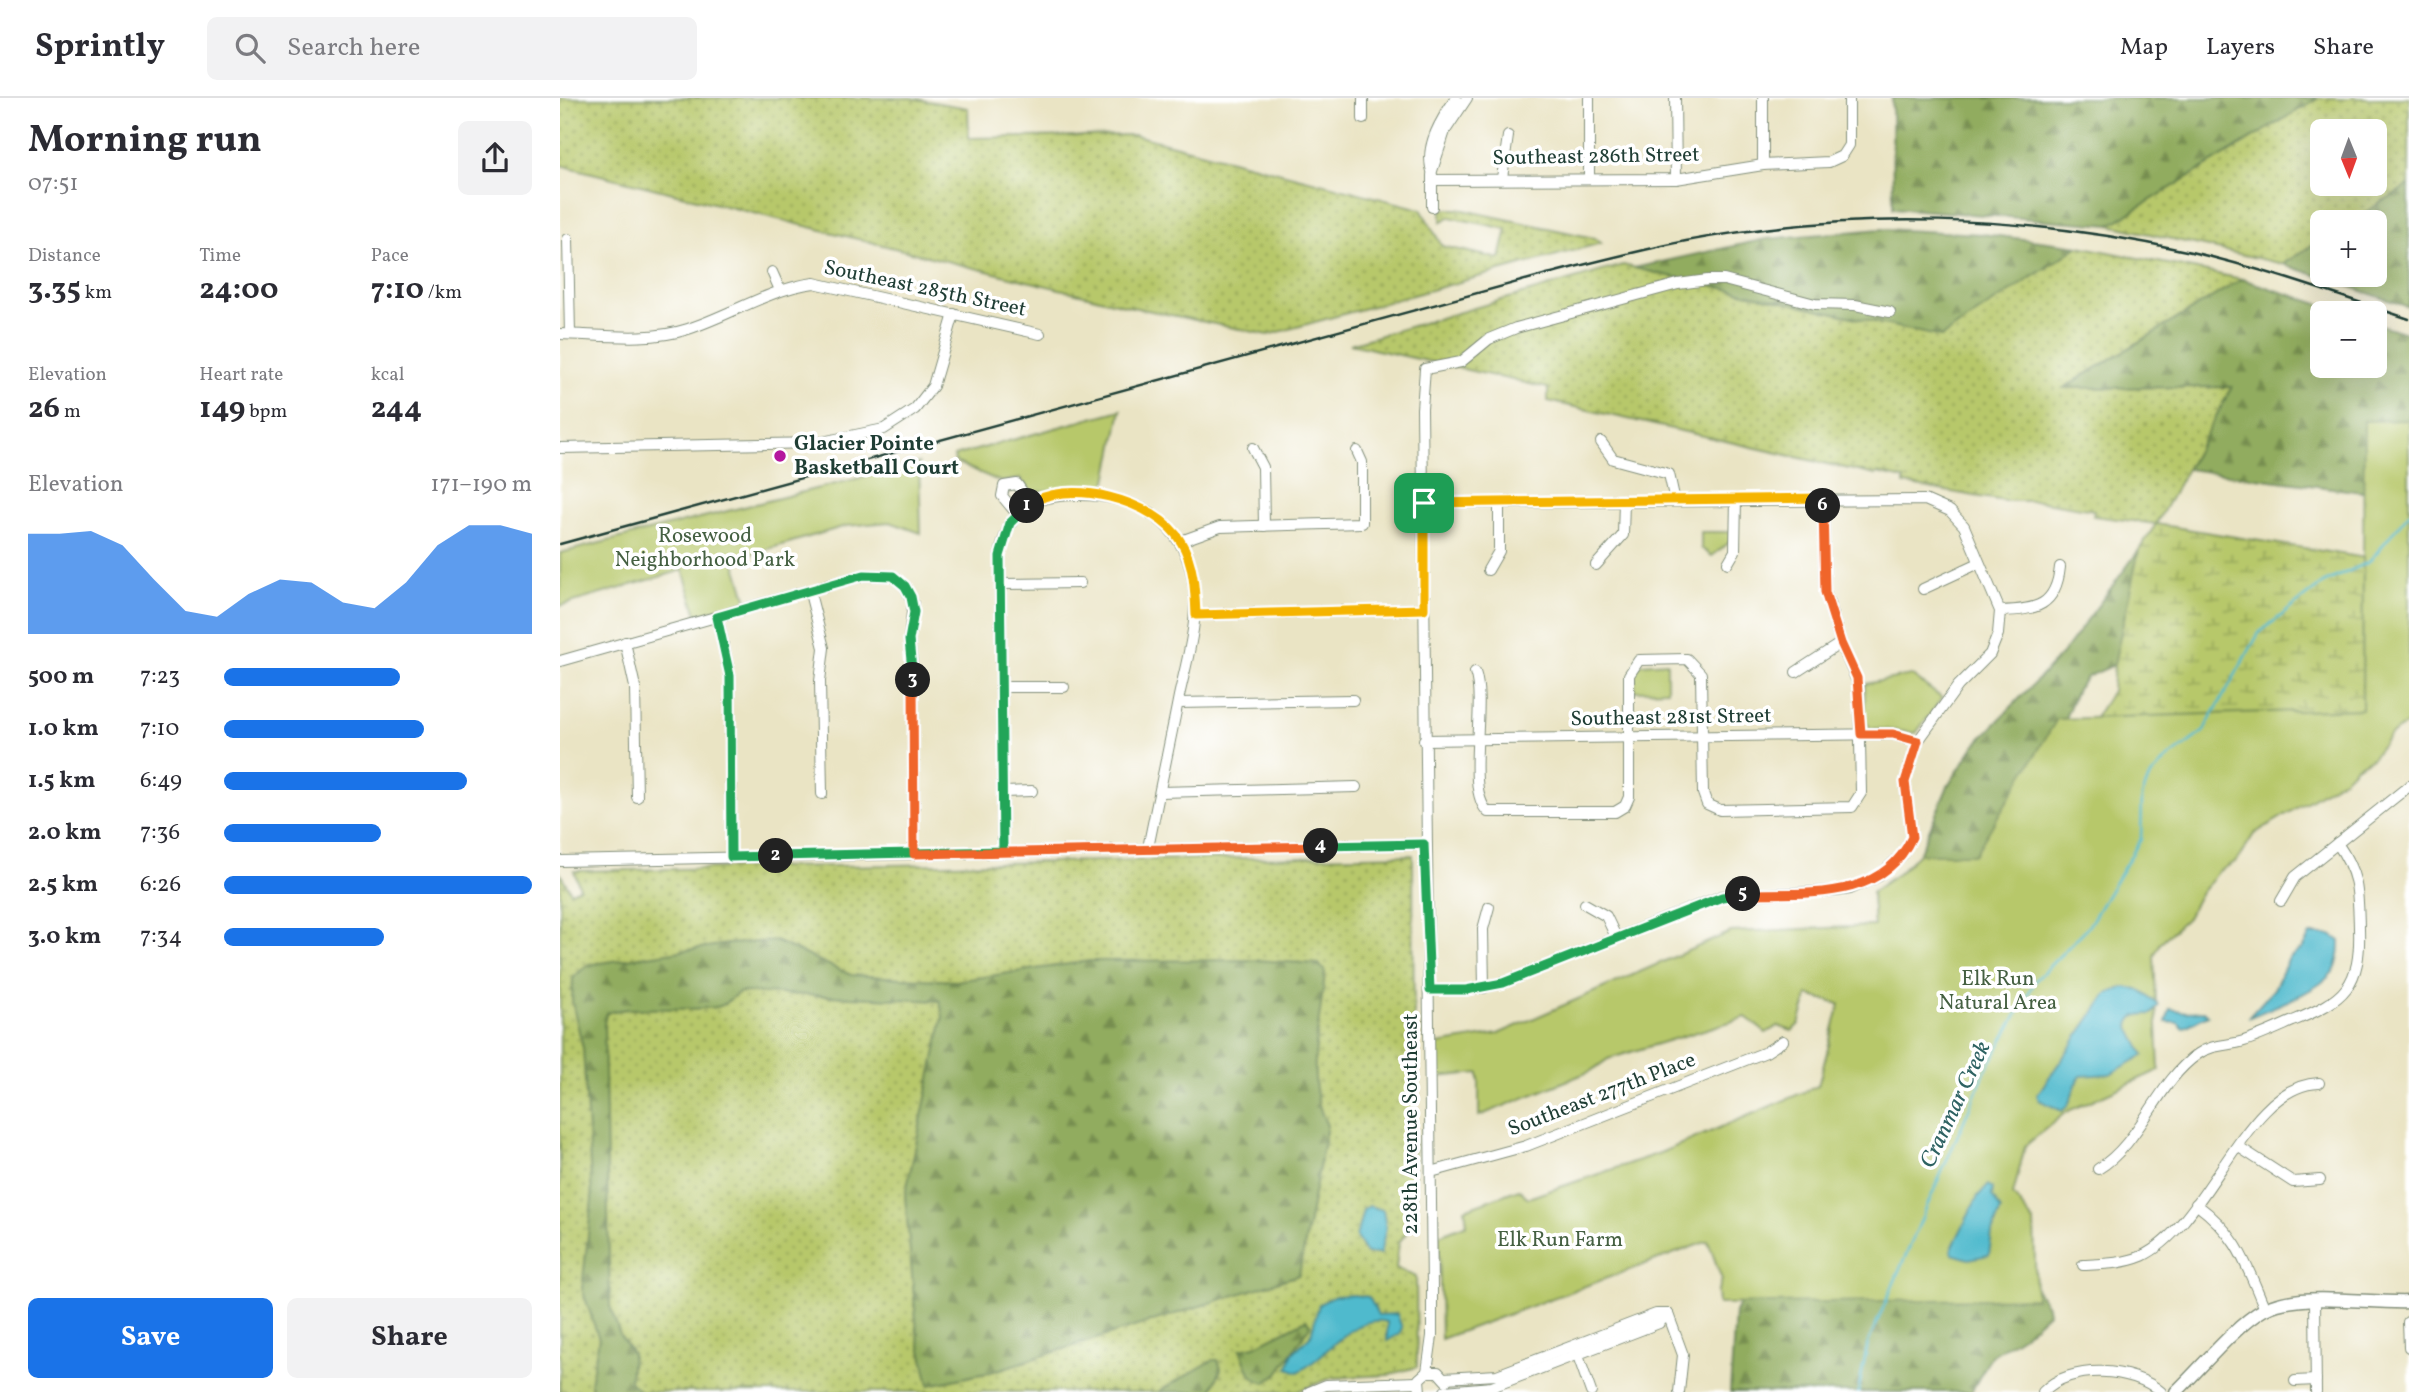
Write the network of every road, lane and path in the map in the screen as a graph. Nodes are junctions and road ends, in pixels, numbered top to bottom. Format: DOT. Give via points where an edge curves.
graph roads {
  1 [pos="1363,98"];
  2 [pos="1456,98"];
  3 [pos="1467,98"];
  4 [pos="1589,98"];
  5 [pos="1675,98"];
  6 [pos="1763,98"];
  7 [pos="1849,98"];
  8 [pos="1363,119"];
  9 [pos="1508,136"];
  10 [pos="1763,165"];
  11 [pos="1432,176"];
  12 [pos="1502,178"];
  13 [pos="1589,179"];
  14 [pos="1676,179"];
  15 [pos="1432,207"];
  16 [pos="568,239"];
  17 [pos="772,272"];
  18 [pos="780,290"];
  19 [pos="1890,312"];
  20 [pos="954,314"];
  21 [pos="565,334"];
  22 [pos="1040,334"];
  23 [pos="1601,442"];
  24 [pos="560,448"];
  25 [pos="1253,448"];
  26 [pos="1357,451"];
  27 [pos="1823,498"];
  28 [pos="1736,499"];
  29 [pos="1624,501"];
  30 [pos="1499,502"];
  31 [pos="1675,502"];
  32 [pos="1030,503"];
  33 [pos="1424,503"];
  34 [pos="1017,514"];
  35 [pos="1264,526"];
  36 [pos="1181,541"];
  37 [pos="1728,563"];
  38 [pos="1979,563"];
  39 [pos="1596,565"];
  40 [pos="2060,566"];
  41 [pos="1488,570"];
  42 [pos="1080,583"];
  43 [pos="1001,584"];
  44 [pos="1923,589"];
  45 [pos="810,593"];
  46 [pos="1424,609"];
  47 [pos="2000,611"];
  48 [pos="1196,615"];
  49 [pos="717,617"];
  50 [pos="625,642"];
  51 [pos="1841,643"];
  52 [pos="560,661"];
  53 [pos="1475,672"];
  54 [pos="1796,672"];
  55 [pos="1002,687"];
  56 [pos="1065,687"];
  57 [pos="1353,700"];
  58 [pos="1178,703"];
  59 [pos="1861,734"];
  60 [pos="1702,736"];
  61 [pos="1629,737"];
  62 [pos="1424,740"];
  63 [pos="1477,740"];
  64 [pos="1918,741"];
  65 [pos="2409,786"];
  66 [pos="1356,787"];
  67 [pos="1032,791"];
  68 [pos="1003,792"];
  69 [pos="1160,792"];
  70 [pos="822,794"];
  71 [pos="637,797"];
  72 [pos="2337,843"];
  73 [pos="1424,844"];
  74 [pos="1148,848"];
  75 [pos="1003,851"];
  76 [pos="914,854"];
  77 [pos="731,857"];
  78 [pos="560,861"];
  79 [pos="2281,901"];
  80 [pos="1585,904"];
  81 [pos="1489,907"];
  82 [pos="1616,937"];
  83 [pos="1484,988"];
  84 [pos="1430,990"];
  85 [pos="1783,1041"];
  86 [pos="2319,1083"];
  87 [pos="2239,1147"];
  88 [pos="2098,1169"];
  89 [pos="1431,1172"];
  90 [pos="2320,1180"];
  91 [pos="2196,1204"];
  92 [pos="2083,1265"];
  93 [pos="2315,1300"];
  94 [pos="2409,1302"];
  95 [pos="2265,1309"];
  96 [pos="2408,1322"];
  97 [pos="2409,1347"];
  98 [pos="1575,1349"];
  99 [pos="1436,1374"];
  100 [pos="2295,1381"];
  101 [pos="2316,1381"];
  102 [pos="1419,1388"];
  103 [pos="1445,1391"];
  104 [pos="1308,1392"];
  105 [pos="1591,1392"];
  106 [pos="1679,1392"];
  107 [pos="2043,1392"];
  108 [pos="2161,1392"];
  109 [pos="2176,1392"];
  110 [pos="2316,1392"];
  1 -- 8 [label="street"];
  2 -- 11 [label="street" via="1433,141"];
  3 -- 11 [label="street" via="1445,131"];
  4 -- 13 [label="street"];
  5 -- 14 [label="street"];
  6 -- 10 [label="street"];
  7 -- 10 [label="street, Southeast 286th Street" via="1849,145 1842,156 1829,162"];
  9 -- 12 [label="street"];
  10 -- 14 [label="street, Southeast 286th Street"];
  11 -- 12 [label="street, Southeast 286th Street"];
  11 -- 15 [label="street"];
  12 -- 13 [label="street, Southeast 286th Street"];
  13 -- 14 [label="street, Southeast 286th Street"];
  16 -- 21 [label="street"];
  17 -- 18 [label="street"];
  18 -- 20 [label="street, Southeast 285th Street" via="814,283"];
  18 -- 21 [label="street, Southeast 285th Street" via="664,335"];
  19 -- 33 [label="street, 228th Avenue Southeast" via="1800,302 1724,280 1678,285 1489,339 1461,362 1425,369"];
  20 -- 22 [label="street, Southeast 285th Street"];
  20 -- 24 [label="street" via="940,369 925,398 884,429 817,443"];
  23 -- 31 [label="street" via="1613,459 1669,474"];
  25 -- 35 [label="street" via="1263,467"];
  26 -- 35 [label="street" via="1362,462 1362,523"];
  27 -- 28 [label="street"];
  27 -- 38 [label="street" via="1917,498 1941,506 1964,526"];
  27 -- 51 [label="street" via="1824,581"];
  28 -- 31 [label="street"];
  28 -- 37 [label="street" via="1735,551"];
  29 -- 30 [label="street"];
  29 -- 31 [label="street"];
  29 -- 39 [label="street" via="1623,536"];
  30 -- 33 [label="street"];
  30 -- 41 [label="street" via="1499,551"];
  32 -- 34 [label="street"];
  32 -- 34 [label="street" via="1017,484 1004,486 1002,496"];
  32 -- 36 [label="street" via="1055,495 1120,498 1158,517"];
  33 -- 46 [label="street, 228th Avenue Southeast"];
  34 -- 43 [label="street" via="1002,542"];
  35 -- 36 [label="street" via="1220,527"];
  36 -- 48 [label="street" via="1191,570"];
  38 -- 44 [label="street"];
  38 -- 47 [label="street"];
  40 -- 47 [label="street" via="2055,592 2045,602 2031,609"];
  42 -- 43 [label="street"];
  43 -- 55 [label="street"];
  45 -- 49 [label="street"];
  45 -- 70 [label="street" via="824,648 820,681"];
  45 -- 76 [label="street" via="871,574 887,575 899,580 913,604 909,640"];
  46 -- 48 [label="street"];
  46 -- 62 [label="street, 228th Avenue Southeast"];
  47 -- 64 [label="street" via="1990,654 1958,686"];
  48 -- 58 [label="street"];
  49 -- 50 [label="street"];
  49 -- 77 [label="street" via="730,676"];
  50 -- 52 [label="street"];
  50 -- 71 [label="street" via="635,687"];
  51 -- 54 [label="street"];
  51 -- 59 [label="street" via="1859,686"];
  53 -- 63 [label="street" via="1480,693"];
  55 -- 56 [label="street"];
  55 -- 68 [label="street"];
  57 -- 58 [label="street"];
  58 -- 69 [label="street"];
  59 -- 60 [label="street, Southeast 281st Street"];
  59 -- 60 [label="street" via="1857,803 1847,808 1720,810 1707,804 1703,793"];
  59 -- 64 [label="street, Southeast 281st Street" via="1893,734"];
  60 -- 61 [label="street, Southeast 281st Street"];
  60 -- 61 [label="street" via="1703,682 1694,663 1682,658 1646,658 1635,663 1629,675"];
  61 -- 63 [label="street, Southeast 281st Street"];
  61 -- 63 [label="street" via="1629,797 1615,812 1493,814 1479,797"];
  62 -- 63 [label="street, Southeast 281st Street"];
  62 -- 73 [label="street, 228th Avenue Southeast"];
  64 -- 82 [label="street" via="1905,782 1912,837 1902,855 1879,876 1850,889 1732,894"];
  65 -- 72 [label="street"];
  66 -- 69 [label="street"];
  67 -- 68 [label="street"];
  68 -- 75 [label="street"];
  69 -- 74 [label="street"];
  72 -- 79 [label="street" via="2295,877"];
  72 -- 88 [label="street" via="2351,864 2358,888 2360,958 2345,992 2306,1016 2198,1054 2117,1155"];
  73 -- 74 [label="street"];
  73 -- 84 [label="street, 228th Avenue Southeast"];
  74 -- 75 [label="street"];
  75 -- 76 [label="street"];
  76 -- 77 [label="street"];
  77 -- 78 [label="street"];
  80 -- 82 [label="street" via="1606,916"];
  81 -- 83 [label="street" via="1483,929"];
  82 -- 83 [label="street"];
  83 -- 84 [label="street"];
  84 -- 89 [label="street, 228th Avenue Southeast"];
  85 -- 89 [label="street, Southeast 277th Place" via="1766,1052 1526,1146"];
  86 -- 87 [label="street" via="2295,1087 2277,1097"];
  87 -- 90 [label="street" via="2293,1182"];
  87 -- 91 [label="street"];
  89 -- 99 [label="street, 228th Avenue Southeast"];
  91 -- 92 [label="street" via="2170,1236 2144,1255 2118,1263"];
  91 -- 95 [label="street" via="2232,1237"];
  93 -- 94 [label="street"];
  93 -- 95 [label="street"];
  93 -- 101 [label="street"];
  95 -- 109 [label="street"];
  96 -- 97 [label="street"];
  98 -- 99 [label="street" via="1497,1375"];
  98 -- 103 [label="street" via="1485,1389"];
  98 -- 105 [label="street"];
  98 -- 106 [label="street" via="1659,1322 1668,1314 1683,1355"];
  99 -- 102 [label="street"];
  99 -- 103 [label="street, 228th Avenue Southeast"];
  100 -- 101 [label="street"];
  101 -- 110 [label="street"];
  102 -- 104 [label="street" via="1390,1382 1326,1385"];
  107 -- 108 [label="street" via="2062,1378 2115,1373 2141,1379"];
}
